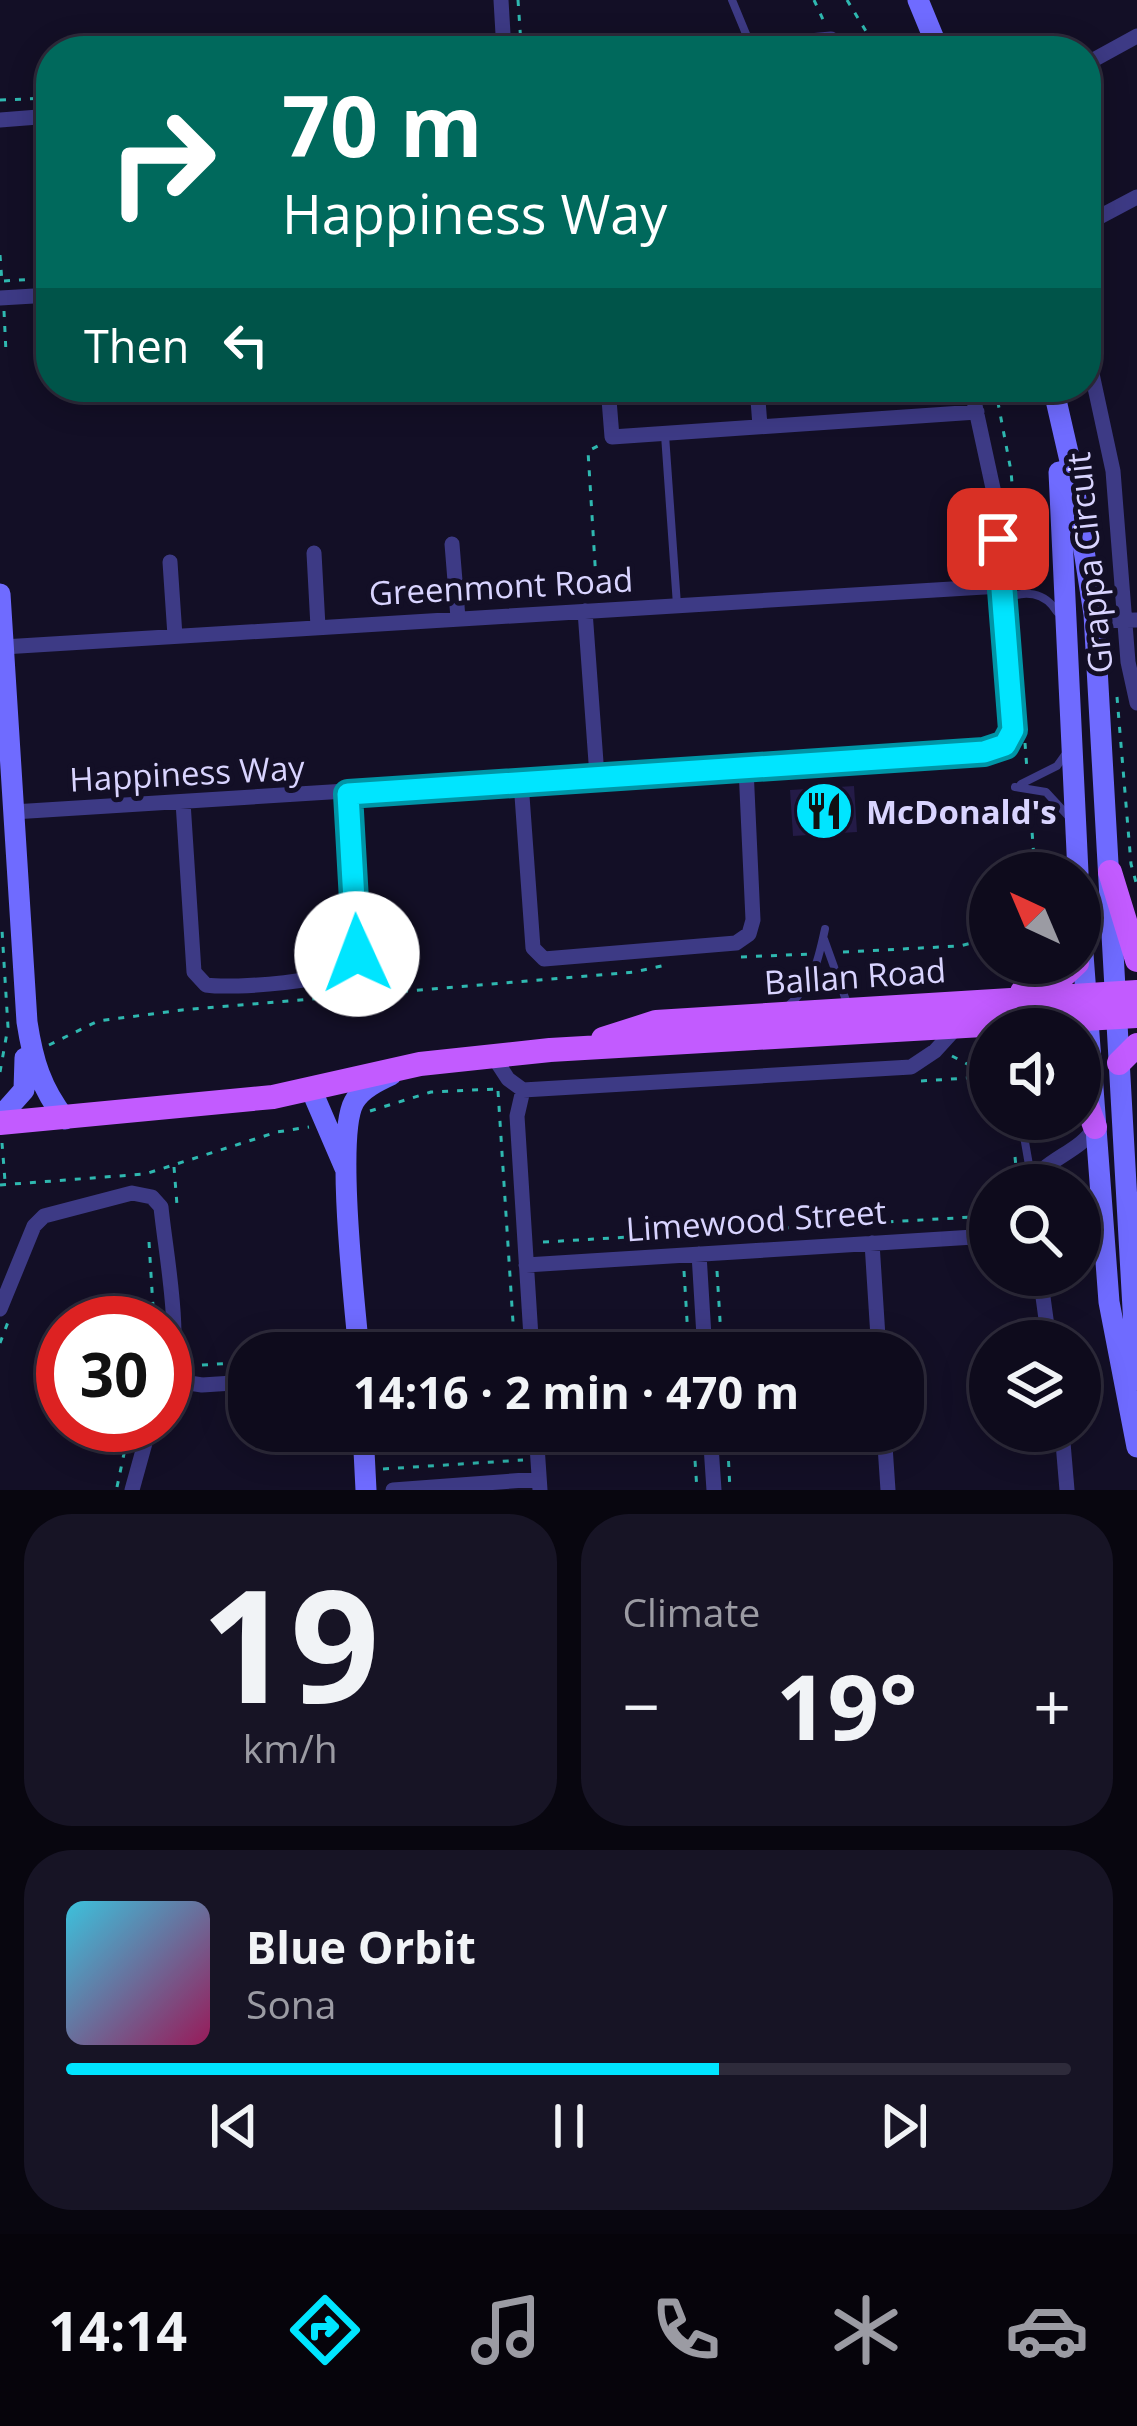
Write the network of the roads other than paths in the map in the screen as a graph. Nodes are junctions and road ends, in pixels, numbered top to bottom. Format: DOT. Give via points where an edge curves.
graph roads {
  1 [pos="501,0"];
  2 [pos="732,0"];
  3 [pos="918,0"];
  4 [pos="503,36"];
  5 [pos="739,36"];
  6 [pos="933,36"];
  7 [pos="1137,36"];
  8 [pos="1101,56"];
  9 [pos="36,117"];
  10 [pos="0,120"];
  11 [pos="1137,197"];
  12 [pos="1101,216"];
  13 [pos="1,290"];
  14 [pos="36,294"];
  15 [pos="609,402"];
  16 [pos="758,402"];
  17 [pos="975,402"];
  18 [pos="1054,402"];
  19 [pos="1056,402"];
  20 [pos="1098,402"];
  21 [pos="977,412"];
  22 [pos="760,426"];
  23 [pos="665,434"];
  24 [pos="452,544"];
  25 [pos="314,553"];
  26 [pos="170,562"];
  27 [pos="1002,593"];
  28 [pos="0,594"];
  29 [pos="676,606"];
  30 [pos="591,611"];
  31 [pos="458,618"];
  32 [pos="1131,620"];
  33 [pos="1094,621"];
  34 [pos="318,627"];
  35 [pos="1064,633"];
  36 [pos="175,636"];
  37 [pos="3,647"];
  38 [pos="1137,703"];
  39 [pos="1070,742"];
  40 [pos="746,768"];
  41 [pos="597,776"];
  42 [pos="520,782"];
  43 [pos="348,794"];
  44 [pos="183,802"];
  45 [pos="13,812"];
  46 [pos="1075,824"];
  47 [pos="1077,852"];
  48 [pos="1110,872"];
  49 [pos="824,933"];
  50 [pos="823,953"];
  51 [pos="1137,960"];
  52 [pos="1040,984"];
  53 [pos="1083,984"];
  54 [pos="991,1001"];
  55 [pos="1126,1005"];
  56 [pos="1086,1008"];
  57 [pos="854,1010"];
  58 [pos="778,1015"];
  59 [pos="27,1022"];
  60 [pos="956,1028"];
  61 [pos="969,1028"];
  62 [pos="581,1047"];
  63 [pos="1128,1054"];
  64 [pos="493,1056"];
  65 [pos="402,1069"];
  66 [pos="511,1087"];
  67 [pos="311,1089"];
  68 [pos="1120,1095"];
  69 [pos="65,1119"];
  70 [pos="1137,1120"];
  71 [pos="0,1121"];
  72 [pos="338,1121"];
  73 [pos="1085,1140"];
  74 [pos="1096,1140"];
  75 [pos="1055,1164"];
  76 [pos="969,1237"];
  77 [pos="872,1243"];
  78 [pos="699,1254"];
  79 [pos="534,1264"];
  80 [pos="169,1296"];
  81 [pos="0,1309"];
  82 [pos="357,1332"];
  83 [pos="532,1332"];
  84 [pos="704,1332"];
  85 [pos="878,1332"];
  86 [pos="1137,1380"];
  87 [pos="228,1383"];
  88 [pos="192,1385"];
  89 [pos="1137,1448"];
  90 [pos="143,1452"];
  91 [pos="364,1452"];
  92 [pos="537,1452"];
  93 [pos="711,1452"];
  94 [pos="885,1452"];
  95 [pos="1064,1452"];
  96 [pos="539,1485"];
  97 [pos="132,1490"];
  98 [pos="366,1490"];
  99 [pos="393,1490"];
  100 [pos="714,1490"];
  101 [pos="888,1490"];
  102 [pos="1067,1490"];
  1 -- 4 [label="street"];
  2 -- 5 [label="lane"];
  3 -- 6 [label="main road"];
  7 -- 8 [label="street"];
  9 -- 10 [label="street"];
  11 -- 12 [label="street"];
  13 -- 14 [label="street"];
  15 -- 23 [label="street" via="612,437"];
  16 -- 22 [label="street"];
  17 -- 21 [label="street, Happiness Way"];
  18 -- 35 [label="main road"];
  19 -- 33 [label="main road"];
  20 -- 32 [label="street, Grappa Circuit"];
  21 -- 22 [label="street"];
  21 -- 27 [label="street, Happiness Way"];
  22 -- 23 [label="street"];
  23 -- 29 [label="lane"];
  24 -- 31 [label="street"];
  25 -- 34 [label="street"];
  26 -- 36 [label="street"];
  27 -- 29 [label="street, Greenmont Road"];
  27 -- 35 [label="lane" via="1042,596"];
  27 -- 40 [label="street, Happiness Way" via="1013,730 1005,745"];
  28 -- 37 [label="main road"];
  29 -- 30 [label="street, Greenmont Road"];
  30 -- 31 [label="street, Greenmont Road"];
  30 -- 41 [label="street"];
  31 -- 34 [label="street, Greenmont Road"];
  32 -- 33 [label="street"];
  32 -- 38 [label="street, Grappa Circuit"];
  33 -- 35 [label="main road"];
  33 -- 48 [label="main road"];
  34 -- 36 [label="street, Greenmont Road"];
  35 -- 39 [label="main road"];
  36 -- 37 [label="street, Greenmont Road"];
  37 -- 45 [label="main road"];
  39 -- 46 [label="main road"];
  39 -- 46 [label="lane" via="1057,766 1015,787 1046,792"];
  40 -- 41 [label="street, Happiness Way"];
  40 -- 42 [label="street" via="749,934 736,943 581,959 544,959 533,948"];
  41 -- 42 [label="street, Happiness Way"];
  42 -- 43 [label="street, Happiness Way"];
  43 -- 44 [label="street, Happiness Way"];
  43 -- 44 [label="street" via="356,962 334,975 229,986 206,985 194,972"];
  44 -- 45 [label="street, Happiness Way"];
  45 -- 59 [label="main road"];
  46 -- 47 [label="main road"];
  48 -- 51 [label="main road"];
  48 -- 55 [label="main road"];
  49 -- 50 [label="lane"];
  50 -- 57 [label="lane"];
  50 -- 58 [label="lane" via="808,988"];
  52 -- 54 [label="main road"];
  53 -- 56 [label="main road"];
  54 -- 56 [label="main road, Ballan Road"];
  54 -- 57 [label="main road, Ballan Road"];
  55 -- 56 [label="main road, Ballan Road"];
  55 -- 63 [label="main road"];
  57 -- 58 [label="main road, Ballan Road"];
  58 -- 62 [label="main road, Ballan Road" via="656,1022"];
  59 -- 69 [label="main road" via="45,1094"];
  59 -- 71 [label="main road" via="24,1090"];
  60 -- 61 [label="main road, Ballan Road"];
  60 -- 62 [label="main road, Ballan Road"];
  60 -- 66 [label="street, Ballan Road" via="911,1066"];
  62 -- 64 [label="main road, Ballan Road"];
  63 -- 68 [label="main road"];
  64 -- 65 [label="main road, Ballan Road"];
  64 -- 66 [label="street"];
  65 -- 67 [label="main road, Ballan Road"];
  65 -- 72 [label="main road" via="358,1095"];
  66 -- 79 [label="street"];
  67 -- 69 [label="main road, Ballan Road"];
  67 -- 72 [label="main road"];
  68 -- 70 [label="street"];
  68 -- 86 [label="main road"];
  69 -- 71 [label="main road, Ballan Road"];
  72 -- 82 [label="main road"];
  73 -- 75 [label="street"];
  74 -- 89 [label="main road" via="1109,1302"];
  76 -- 77 [label="street, Limewood Street"];
  77 -- 78 [label="street, Limewood Street"];
  77 -- 85 [label="street"];
  78 -- 79 [label="street, Limewood Street"];
  78 -- 84 [label="street"];
  79 -- 83 [label="street"];
  80 -- 81 [label="street" via="161,1207 132,1193 39,1219"];
  87 -- 88 [label="street"];
  90 -- 97 [label="street"];
  91 -- 98 [label="main road"];
  92 -- 96 [label="street"];
  93 -- 100 [label="street"];
  94 -- 101 [label="street"];
  95 -- 102 [label="street"];
  96 -- 99 [label="street"];
}
